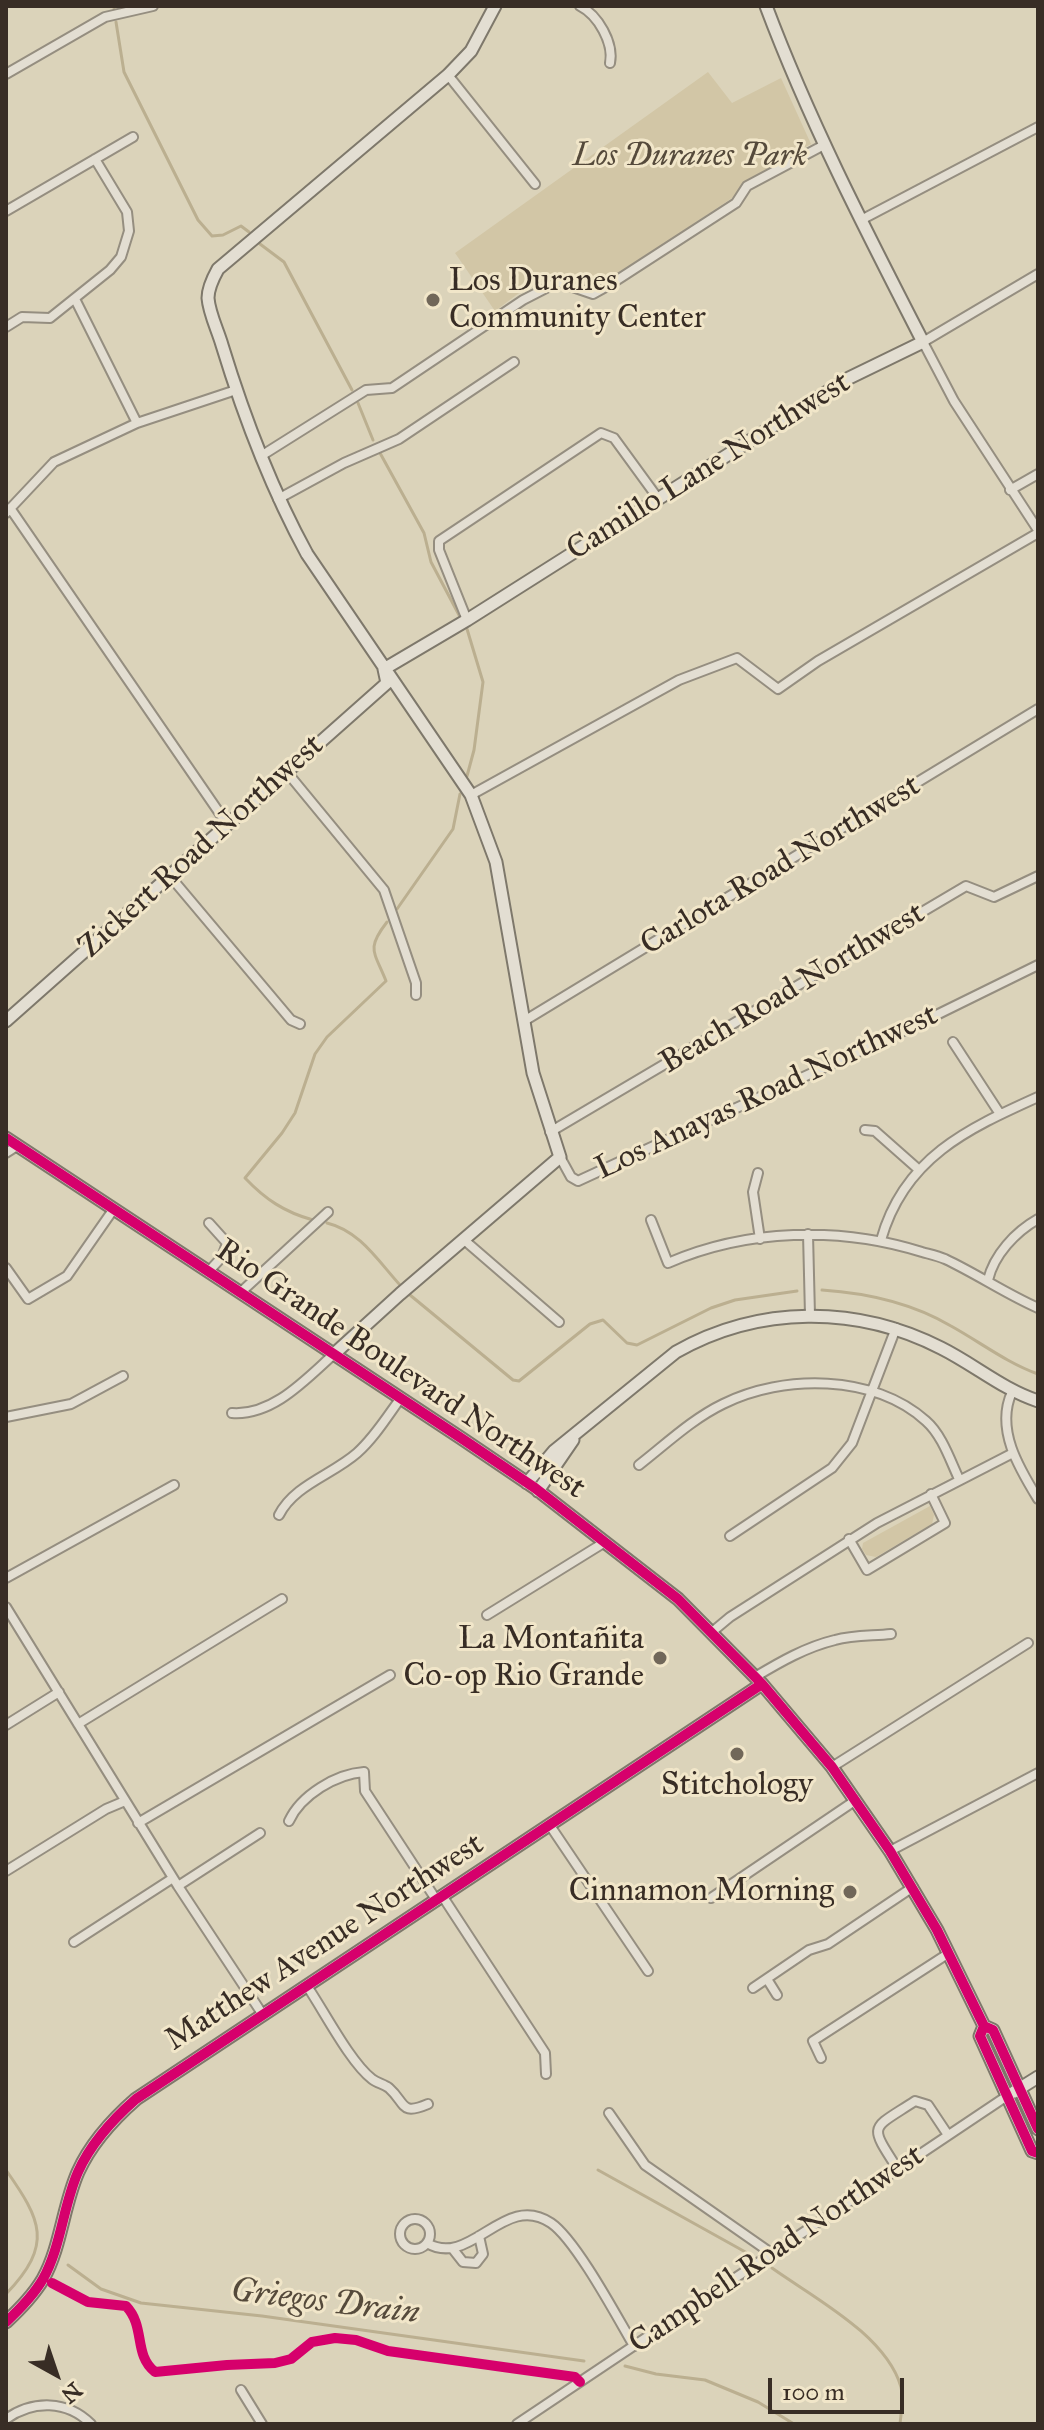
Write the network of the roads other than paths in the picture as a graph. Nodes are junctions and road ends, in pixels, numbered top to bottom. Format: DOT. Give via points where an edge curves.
graph roads {
  1 [pos="153,6"];
  2 [pos="495,6"];
  3 [pos="580,6"];
  4 [pos="766,6"];
  5 [pos="610,63"];
  6 [pos="6,74"];
  7 [pos="448,75"];
  8 [pos="1038,127"];
  9 [pos="133,137"];
  10 [pos="824,145"];
  11 [pos="95,159"];
  12 [pos="535,184"];
  13 [pos="6,211"];
  14 [pos="861,220"];
  15 [pos="1038,274"];
  16 [pos="75,299"];
  17 [pos="6,327"];
  18 [pos="923,342"];
  19 [pos="514,362"];
  20 [pos="236,390"];
  21 [pos="137,423"];
  22 [pos="261,456"];
  23 [pos="1038,474"];
  24 [pos="1010,490"];
  25 [pos="657,497"];
  26 [pos="278,499"];
  27 [pos="8,511"];
  28 [pos="1038,532"];
  29 [pos="467,620"];
  30 [pos="384,669"];
  31 [pos="1038,709"];
  32 [pos="286,771"];
  33 [pos="471,795"];
  34 [pos="227,824"];
  35 [pos="169,875"];
  36 [pos="1038,876"];
  37 [pos="1038,965"];
  38 [pos="416,995"];
  39 [pos="6,1021"];
  40 [pos="524,1021"];
  41 [pos="300,1024"];
  42 [pos="953,1042"];
  43 [pos="1038,1097"];
  44 [pos="1000,1114"];
  45 [pos="865,1130"];
  46 [pos="550,1132"];
  47 [pos="6,1138"];
  48 [pos="17,1146"];
  49 [pos="6,1153"];
  50 [pos="560,1157"];
  51 [pos="918,1169"];
  52 [pos="758,1173"];
  53 [pos="113,1210"];
  54 [pos="328,1212"];
  55 [pos="1038,1219"];
  56 [pos="651,1220"];
  57 [pos="209,1223"];
  58 [pos="808,1234"];
  59 [pos="463,1239"];
  60 [pos="760,1239"];
  61 [pos="881,1240"];
  62 [pos="6,1268"];
  63 [pos="209,1271"];
  64 [pos="988,1280"];
  65 [pos="241,1292"];
  66 [pos="1038,1308"];
  67 [pos="810,1315"];
  68 [pos="559,1322"];
  69 [pos="896,1328"];
  70 [pos="334,1354"];
  71 [pos="123,1376"];
  72 [pos="873,1391"];
  73 [pos="1012,1392"];
  74 [pos="400,1399"];
  75 [pos="1038,1401"];
  76 [pos="232,1413"];
  77 [pos="6,1417"];
  78 [pos="575,1436"];
  79 [pos="1013,1453"];
  80 [pos="639,1465"];
  81 [pos="959,1479"];
  82 [pos="527,1483"];
  83 [pos="174,1485"];
  84 [pos="538,1491"];
  85 [pos="931,1494"];
  86 [pos="1038,1499"];
  87 [pos="279,1515"];
  88 [pos="730,1536"];
  89 [pos="849,1539"];
  90 [pos="605,1542"];
  91 [pos="6,1578"];
  92 [pos="282,1599"];
  93 [pos="6,1607"];
  94 [pos="487,1615"];
  95 [pos="712,1632"];
  96 [pos="891,1634"];
  97 [pos="1028,1643"];
  98 [pos="390,1675"];
  99 [pos="759,1681"];
  100 [pos="59,1692"];
  101 [pos="78,1724"];
  102 [pos="6,1725"];
  103 [pos="832,1767"];
  104 [pos="1038,1773"];
  105 [pos="856,1800"];
  106 [pos="125,1801"];
  107 [pos="289,1821"];
  108 [pos="138,1823"];
  109 [pos="551,1827"];
  110 [pos="260,1833"];
  111 [pos="890,1851"];
  112 [pos="6,1871"];
  113 [pos="175,1882"];
  114 [pos="913,1887"];
  115 [pos="711,1898"];
  116 [pos="440,1899"];
  117 [pos="74,1942"];
  118 [pos="949,1953"];
  119 [pos="648,1971"];
  120 [pos="767,1979"];
  121 [pos="307,1986"];
  122 [pos="753,1988"];
  123 [pos="777,1995"];
  124 [pos="263,2015"];
  125 [pos="984,2026"];
  126 [pos="821,2058"];
  127 [pos="546,2074"];
  128 [pos="1038,2077"];
  129 [pos="1019,2089"];
  130 [pos="1007,2096"];
  131 [pos="428,2104"];
  132 [pos="609,2113"];
  133 [pos="1038,2129"];
  134 [pos="948,2135"];
  135 [pos="1038,2153"];
  136 [pos="897,2168"];
  137 [pos="479,2236"];
  138 [pos="427,2243"];
  139 [pos="452,2248"];
  140 [pos="771,2253"];
  141 [pos="6,2322"];
  142 [pos="634,2346"];
  143 [pos="241,2390"];
  144 [pos="6,2419"];
  145 [pos="91,2424"];
  146 [pos="262,2424"];
  147 [pos="517,2424"];
  1 -- 6 [label="street" via="105,17"];
  2 -- 7 [label="street" via="471,51"];
  3 -- 5 [label="street" via="601,28 612,52"];
  4 -- 10 [label="street"];
  7 -- 12 [label="street"];
  7 -- 20 [label="street" via="218,269 208,298"];
  8 -- 14 [label="street"];
  9 -- 11 [label="street"];
  10 -- 14 [label="street"];
  10 -- 22 [label="street" via="747,186 736,203 593,294 558,282 392,388 366,390"];
  11 -- 13 [label="street"];
  11 -- 16 [label="street" via="127,212 129,231 121,257"];
  14 -- 18 [label="street"];
  15 -- 18 [label="street, Camillo Lane Northwest"];
  16 -- 17 [label="street" via="50,318 22,317"];
  16 -- 21 [label="street"];
  18 -- 24 [label="street"];
  18 -- 25 [label="street, Camillo Lane Northwest" via="849,378"];
  19 -- 26 [label="street" via="399,439"];
  20 -- 21 [label="street"];
  20 -- 22 [label="street"];
  21 -- 27 [label="street" via="54,462"];
  22 -- 26 [label="street"];
  23 -- 24 [label="street"];
  24 -- 28 [label="street"];
  25 -- 29 [label="street, Camillo Lane Northwest"];
  25 -- 29 [label="street" via="614,438 601,433 491,504 439,541"];
  26 -- 30 [label="street" via="307,554"];
  27 -- 34 [label="street"];
  28 -- 33 [label="street" via="778,689 737,658 706,668"];
  29 -- 30 [label="street, Camillo Lane Northwest"];
  30 -- 32 [label="street, Zickert Road Northwest" via="387,683"];
  30 -- 33 [label="street"];
  31 -- 40 [label="street, Carlota Road Northwest"];
  32 -- 34 [label="street, Zickert Road Northwest"];
  32 -- 38 [label="street" via="384,890"];
  33 -- 40 [label="street" via="496,862"];
  34 -- 35 [label="street, Zickert Road Northwest"];
  35 -- 39 [label="street, Zickert Road Northwest"];
  35 -- 41 [label="street" via="291,1020"];
  36 -- 46 [label="street, Beach Road Northwest" via="994,897 966,886"];
  37 -- 50 [label="street, Los Anayas Road Northwest" via="578,1181"];
  40 -- 46 [label="street"];
  42 -- 44 [label="street"];
  43 -- 44 [label="street"];
  44 -- 51 [label="street" via="947,1143"];
  45 -- 51 [label="street" via="875,1131"];
  46 -- 50 [label="street"];
  47 -- 48 [label="street, Rio Grande Boulevard Northwest"];
  48 -- 49 [label="street"];
  48 -- 53 [label="street, Rio Grande Boulevard Northwest"];
  50 -- 59 [label="street, Los Anayas Road Northwest"];
  51 -- 61 [label="street"];
  52 -- 60 [label="street" via="753,1192"];
  53 -- 62 [label="street" via="67,1276 43,1292 28,1299"];
  53 -- 63 [label="street, Rio Grande Boulevard Northwest"];
  54 -- 65 [label="street"];
  55 -- 64 [label="street" via="1011,1240"];
  56 -- 60 [label="street" via="668,1263"];
  57 -- 63 [label="street" via="227,1243"];
  58 -- 60 [label="street"];
  58 -- 61 [label="street"];
  58 -- 67 [label="street"];
  59 -- 68 [label="street"];
  59 -- 70 [label="street, Los Anayas Road Northwest"];
  61 -- 64 [label="street" via="945,1259"];
  63 -- 65 [label="street, Rio Grande Boulevard Northwest"];
  64 -- 66 [label="street"];
  65 -- 70 [label="street, Rio Grande Boulevard Northwest"];
  67 -- 69 [label="street"];
  67 -- 78 [label="street" via="762,1320 689,1345 641,1378"];
  69 -- 72 [label="street"];
  69 -- 73 [label="street" via="951,1353"];
  70 -- 74 [label="street, Rio Grande Boulevard Northwest"];
  70 -- 76 [label="street" via="269,1406"];
  71 -- 77 [label="street" via="71,1404"];
  72 -- 80 [label="street" via="837,1385 768,1387 723,1404"];
  72 -- 81 [label="street" via="927,1421"];
  72 -- 88 [label="street" via="852,1443 832,1468"];
  73 -- 75 [label="street"];
  73 -- 79 [label="street" via="1006,1418"];
  74 -- 82 [label="street, Rio Grande Boulevard Northwest"];
  74 -- 87 [label="street" via="361,1450 286,1501"];
  78 -- 82 [label="street"];
  78 -- 84 [label="street"];
  79 -- 81 [label="street"];
  79 -- 86 [label="street"];
  81 -- 85 [label="street"];
  82 -- 84 [label="street, Rio Grande Boulevard Northwest"];
  83 -- 91 [label="street"];
  84 -- 90 [label="street, Rio Grande Boulevard Northwest"];
  85 -- 89 [label="street"];
  85 -- 89 [label="street" via="945,1523 867,1570"];
  89 -- 95 [label="street"];
  90 -- 94 [label="street"];
  90 -- 95 [label="street, Rio Grande Boulevard Northwest"];
  92 -- 101 [label="street"];
  93 -- 100 [label="street"];
  95 -- 99 [label="street, Rio Grande Boulevard Northwest"];
  96 -- 99 [label="street, Matthew Avenue Northwest" via="826,1642 785,1659"];
  97 -- 103 [label="street"];
  98 -- 108 [label="street"];
  99 -- 103 [label="street, Rio Grande Boulevard Northwest"];
  99 -- 109 [label="street, Matthew Avenue Northwest"];
  100 -- 101 [label="street"];
  100 -- 102 [label="street"];
  101 -- 106 [label="street"];
  103 -- 105 [label="street, Rio Grande Boulevard Northwest"];
  104 -- 111 [label="street"];
  105 -- 111 [label="street, Rio Grande Boulevard Northwest"];
  105 -- 115 [label="street"];
  106 -- 108 [label="street"];
  106 -- 112 [label="street"];
  107 -- 116 [label="street" via="297,1805 346,1773 364,1772 365,1791"];
  108 -- 113 [label="street"];
  109 -- 116 [label="street, Matthew Avenue Northwest"];
  109 -- 119 [label="street"];
  110 -- 113 [label="street"];
  111 -- 114 [label="street, Rio Grande Boulevard Northwest"];
  113 -- 117 [label="street"];
  113 -- 124 [label="street"];
  114 -- 118 [label="street, Rio Grande Boulevard Northwest"];
  114 -- 120 [label="street"];
  116 -- 121 [label="street, Matthew Avenue Northwest"];
  116 -- 127 [label="street" via="545,2053"];
  118 -- 125 [label="street, Rio Grande Boulevard Northwest"];
  118 -- 126 [label="street" via="813,2041"];
  120 -- 122 [label="street"];
  120 -- 123 [label="street"];
  121 -- 124 [label="street, Matthew Avenue Northwest"];
  121 -- 131 [label="street" via="373,2080 388,2087 403,2107 414,2110"];
  124 -- 141 [label="street, Matthew Avenue Northwest" via="136,2099 107,2127 78,2174 44,2278"];
  125 -- 129 [label="street, Rio Grande Boulevard Northwest" via="993,2030"];
  125 -- 130 [label="street, Rio Grande Boulevard Northwest" via="980,2036"];
  128 -- 129 [label="street, Campbell Road Northwest"];
  129 -- 130 [label="street, Campbell Road Northwest"];
  129 -- 133 [label="street, Rio Grande Boulevard Northwest"];
  130 -- 134 [label="street, Campbell Road Northwest"];
  130 -- 135 [label="street, Rio Grande Boulevard Northwest" via="1032,2151"];
  132 -- 140 [label="street" via="645,2165"];
  134 -- 136 [label="street, Campbell Road Northwest"];
  134 -- 136 [label="street" via="928,2105 915,2101 877,2129 876,2136"];
  136 -- 140 [label="street, Campbell Road Northwest"];
  137 -- 139 [label="street"];
  137 -- 139 [label="street" via="483,2254 476,2263 463,2262"];
  137 -- 142 [label="street" via="512,2216 536,2216 553,2224"];
  138 -- 139 [label="street"];
  140 -- 142 [label="street, Campbell Road Northwest"];
  142 -- 147 [label="street, Campbell Road Northwest"];
  143 -- 146 [label="street"];
  144 -- 145 [label="street" via="45,2405 76,2412"];
}
